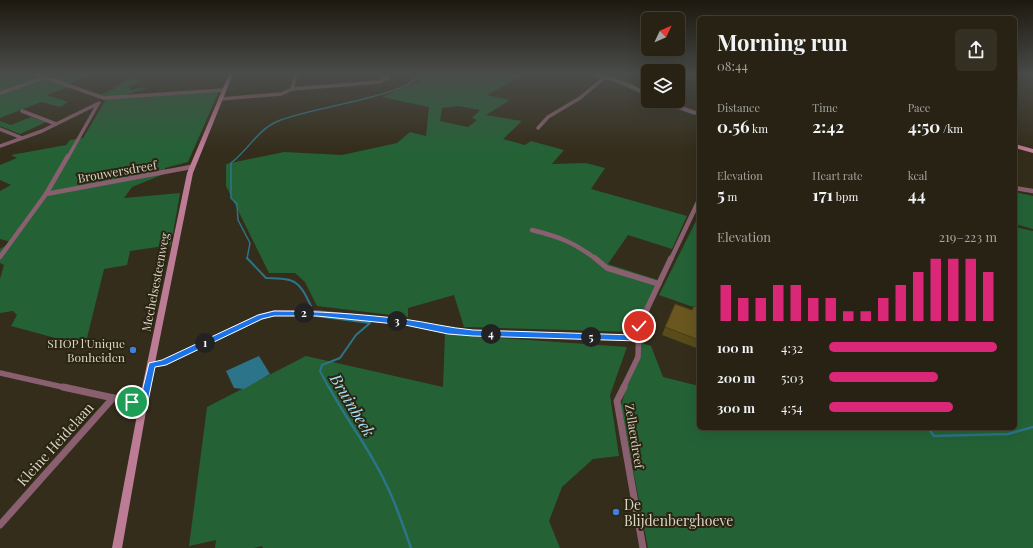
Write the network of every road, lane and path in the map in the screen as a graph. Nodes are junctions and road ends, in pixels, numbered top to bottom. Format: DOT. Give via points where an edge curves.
graph roads {
  1 [pos="220,99"];
  2 [pos="102,100"];
  3 [pos="577,100"];
  4 [pos="98,104"];
  5 [pos="682,108"];
  6 [pos="22,110"];
  7 [pos="697,113"];
  8 [pos="56,124"];
  9 [pos="538,128"];
  10 [pos="0,129"];
  11 [pos="22,138"];
  12 [pos="0,146"];
  13 [pos="1017,147"];
  14 [pos="1033,151"];
  15 [pos="191,167"];
  16 [pos="1017,188"];
  17 [pos="1033,191"];
  18 [pos="46,194"];
  19 [pos="697,204"];
  20 [pos="532,230"];
  21 [pos="0,257"];
  22 [pos="659,284"];
  23 [pos="639,338"];
  24 [pos="152,365"];
  25 [pos="0,372"];
  26 [pos="113,398"];
  27 [pos="145,398"];
  28 [pos="0,524"];
  29 [pos="117,548"];
  30 [pos="643,548"];
  1 -- 15 [label="street, Mechelsesteenweg"];
  2 -- 4 [label="street"];
  3 -- 9 [label="street" via="548,117"];
  4 -- 8 [label="street"];
  4 -- 18 [label="street, Brouwersdreef"];
  5 -- 7 [label="street"];
  6 -- 8 [label="street"];
  8 -- 11 [label="street"];
  10 -- 11 [label="street"];
  11 -- 12 [label="street"];
  13 -- 14 [label="street"];
  15 -- 18 [label="street, Brouwersdreef"];
  15 -- 24 [label="street, Mechelsesteenweg"];
  16 -- 17 [label="street"];
  18 -- 21 [label="street, Brouwersdreef"];
  19 -- 22 [label="street, Zellaerdreef"];
  20 -- 22 [label="street" via="561,237 580,247 607,268"];
  22 -- 23 [label="street, Zellaerdreef" via="639,326"];
  23 -- 24 [label="street" via="473,333 448,331 405,322 317,313 274,313 260,317 164,363"];
  23 -- 30 [label="street, Zellaerdreef" via="638,357 616,406"];
  24 -- 27 [label="street, Mechelsesteenweg"];
  25 -- 26 [label="street"];
  26 -- 27 [label="street" via="132,402"];
  26 -- 28 [label="street, Kleine Heidelaan"];
  27 -- 29 [label="street, Mechelsesteenweg"];
}
